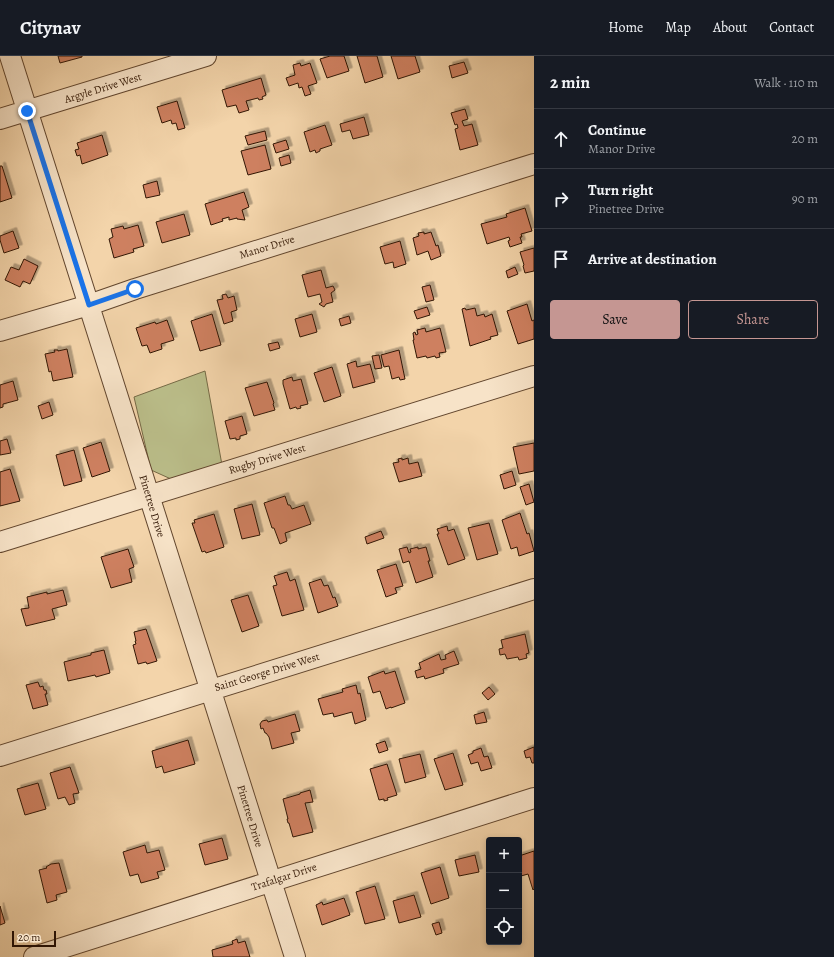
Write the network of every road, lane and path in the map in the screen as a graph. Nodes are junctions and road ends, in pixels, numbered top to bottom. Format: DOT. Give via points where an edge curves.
graph roads {
  1 [pos="10,56"];
  2 [pos="206,56"];
  3 [pos="27,111"];
  4 [pos="0,119"];
  5 [pos="534,164"];
  6 [pos="89,305"];
  7 [pos="0,331"];
  8 [pos="534,376"];
  9 [pos="149,496"];
  10 [pos="0,542"];
  11 [pos="534,589"];
  12 [pos="210,690"];
  13 [pos="0,756"];
  14 [pos="534,798"];
  15 [pos="270,882"];
  16 [pos="34,957"];
  17 [pos="295,957"];
  1 -- 3 [label="street, Pinetree Drive"];
  2 -- 3 [label="street, Argyle Drive West"];
  3 -- 4 [label="street, Argyle Drive West"];
  3 -- 6 [label="street, Pinetree Drive"];
  5 -- 6 [label="street, Manor Drive"];
  6 -- 7 [label="street, Manor Drive"];
  6 -- 9 [label="street, Pinetree Drive"];
  8 -- 9 [label="street, Rugby Drive West"];
  9 -- 10 [label="street, Rugby Drive West"];
  9 -- 12 [label="street, Pinetree Drive"];
  11 -- 12 [label="street, Saint George Drive West"];
  12 -- 13 [label="street, Saint George Drive West"];
  12 -- 15 [label="street, Pinetree Drive"];
  14 -- 15 [label="street, Trafalgar Drive"];
  15 -- 16 [label="street, Trafalgar Drive"];
  15 -- 17 [label="street, Pinetree Drive"];
}
